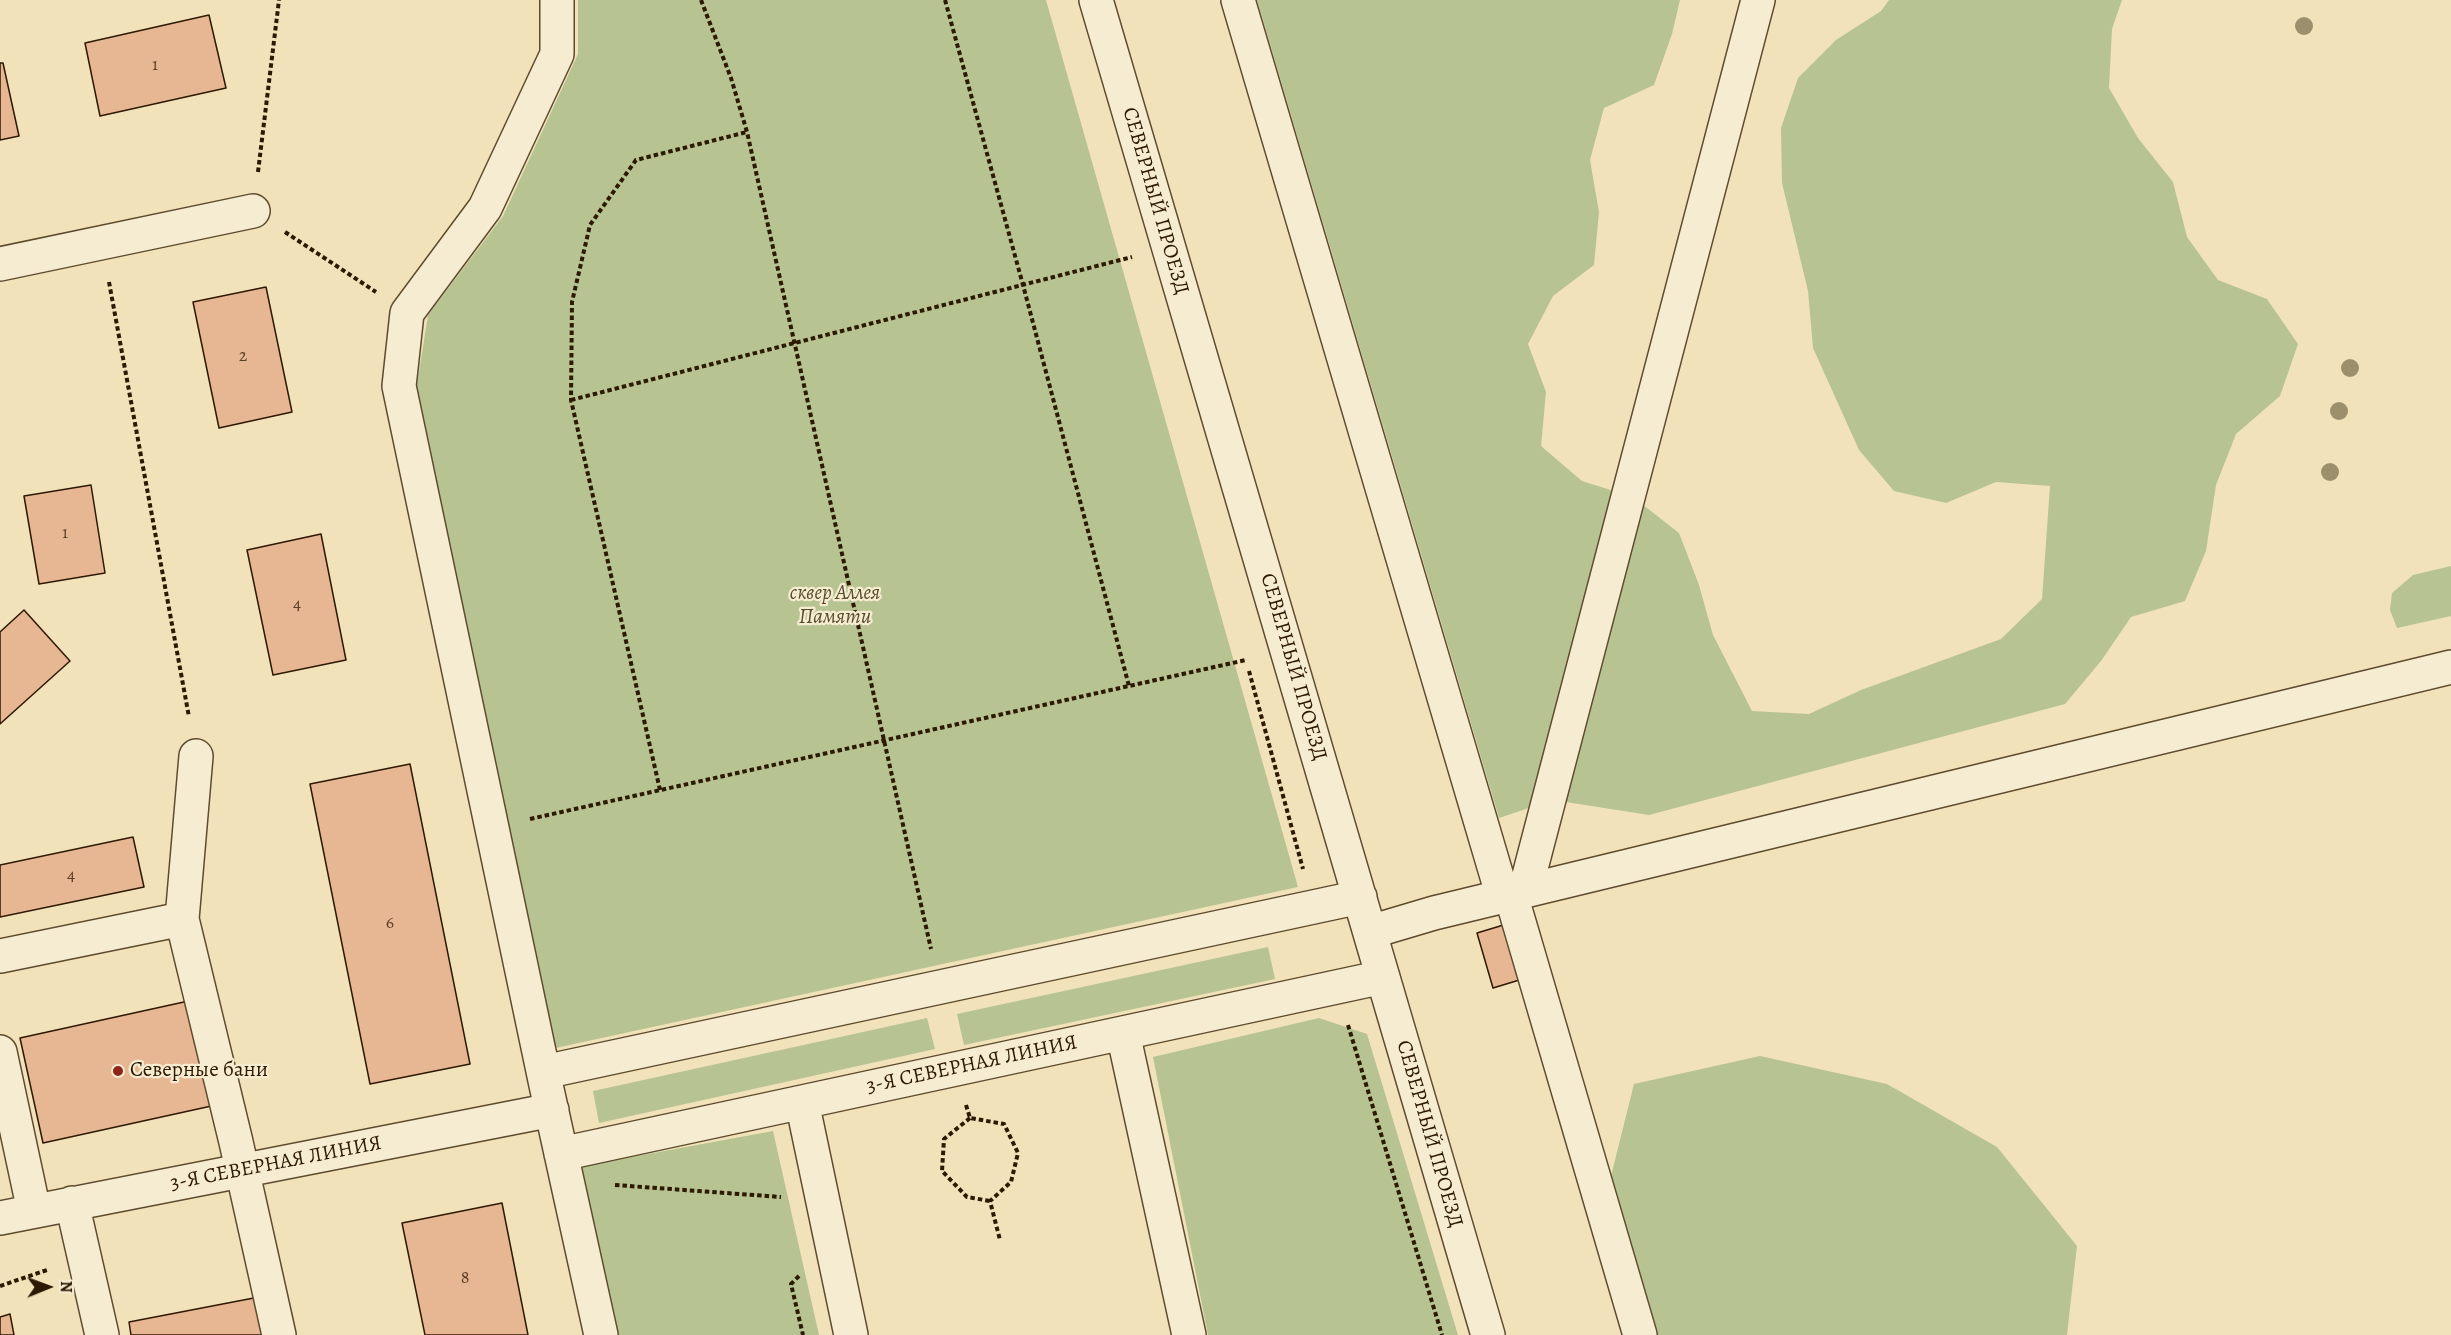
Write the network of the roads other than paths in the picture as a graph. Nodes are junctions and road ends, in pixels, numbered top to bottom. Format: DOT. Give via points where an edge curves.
graph roads {
  1 [pos="557,0"];
  2 [pos="1096,0"];
  3 [pos="1238,0"];
  4 [pos="1758,0"];
  5 [pos="253,211"];
  6 [pos="0,264"];
  7 [pos="2451,667"];
  8 [pos="196,756"];
  9 [pos="1513,894"];
  10 [pos="1360,897"];
  11 [pos="182,918"];
  12 [pos="1370,932"];
  13 [pos="0,956"];
  14 [pos="1383,977"];
  15 [pos="1123,1033"];
  16 [pos="0,1052"];
  17 [pos="544,1072"];
  18 [pos="802,1102"];
  19 [pos="552,1110"];
  20 [pos="564,1168"];
  21 [pos="242,1170"];
  22 [pos="72,1203"];
  23 [pos="34,1211"];
  24 [pos="0,1218"];
  25 [pos="102,1335"];
  26 [pos="279,1335"];
  27 [pos="601,1335"];
  28 [pos="851,1335"];
  29 [pos="1189,1335"];
  30 [pos="1488,1335"];
  31 [pos="1640,1335"];
  1 -- 17 [label="street" via="557,54 485,208 407,312 399,386"];
  2 -- 10 [label="street, СЕВЕРНЫЙ ПРОЕЗД"];
  3 -- 9 [label="street"];
  4 -- 9 [label="street"];
  5 -- 6 [label="street"];
  7 -- 9 [label="street"];
  8 -- 11 [label="street"];
  9 -- 12 [label="street"];
  9 -- 31 [label="street"];
  10 -- 12 [label="street, СЕВЕРНЫЙ ПРОЕЗД"];
  10 -- 17 [label="street"];
  11 -- 13 [label="street"];
  11 -- 21 [label="street"];
  12 -- 14 [label="street, СЕВЕРНЫЙ ПРОЕЗД"];
  14 -- 15 [label="street, 3-Я СЕВЕРНАЯ ЛИНИЯ"];
  14 -- 30 [label="street, СЕВЕРНЫЙ ПРОЕЗД"];
  15 -- 18 [label="street, 3-Я СЕВЕРНАЯ ЛИНИЯ"];
  15 -- 29 [label="street"];
  16 -- 23 [label="street"];
  17 -- 19 [label="street"];
  18 -- 20 [label="street, 3-Я СЕВЕРНАЯ ЛИНИЯ"];
  18 -- 28 [label="street"];
  19 -- 20 [label="street"];
  19 -- 21 [label="street, 3-Я СЕВЕРНАЯ ЛИНИЯ"];
  20 -- 27 [label="street"];
  21 -- 22 [label="street, 3-Я СЕВЕРНАЯ ЛИНИЯ"];
  21 -- 26 [label="street"];
  22 -- 23 [label="street, 3-Я СЕВЕРНАЯ ЛИНИЯ"];
  22 -- 25 [label="street"];
  23 -- 24 [label="street, 3-Я СЕВЕРНАЯ ЛИНИЯ"];
}
